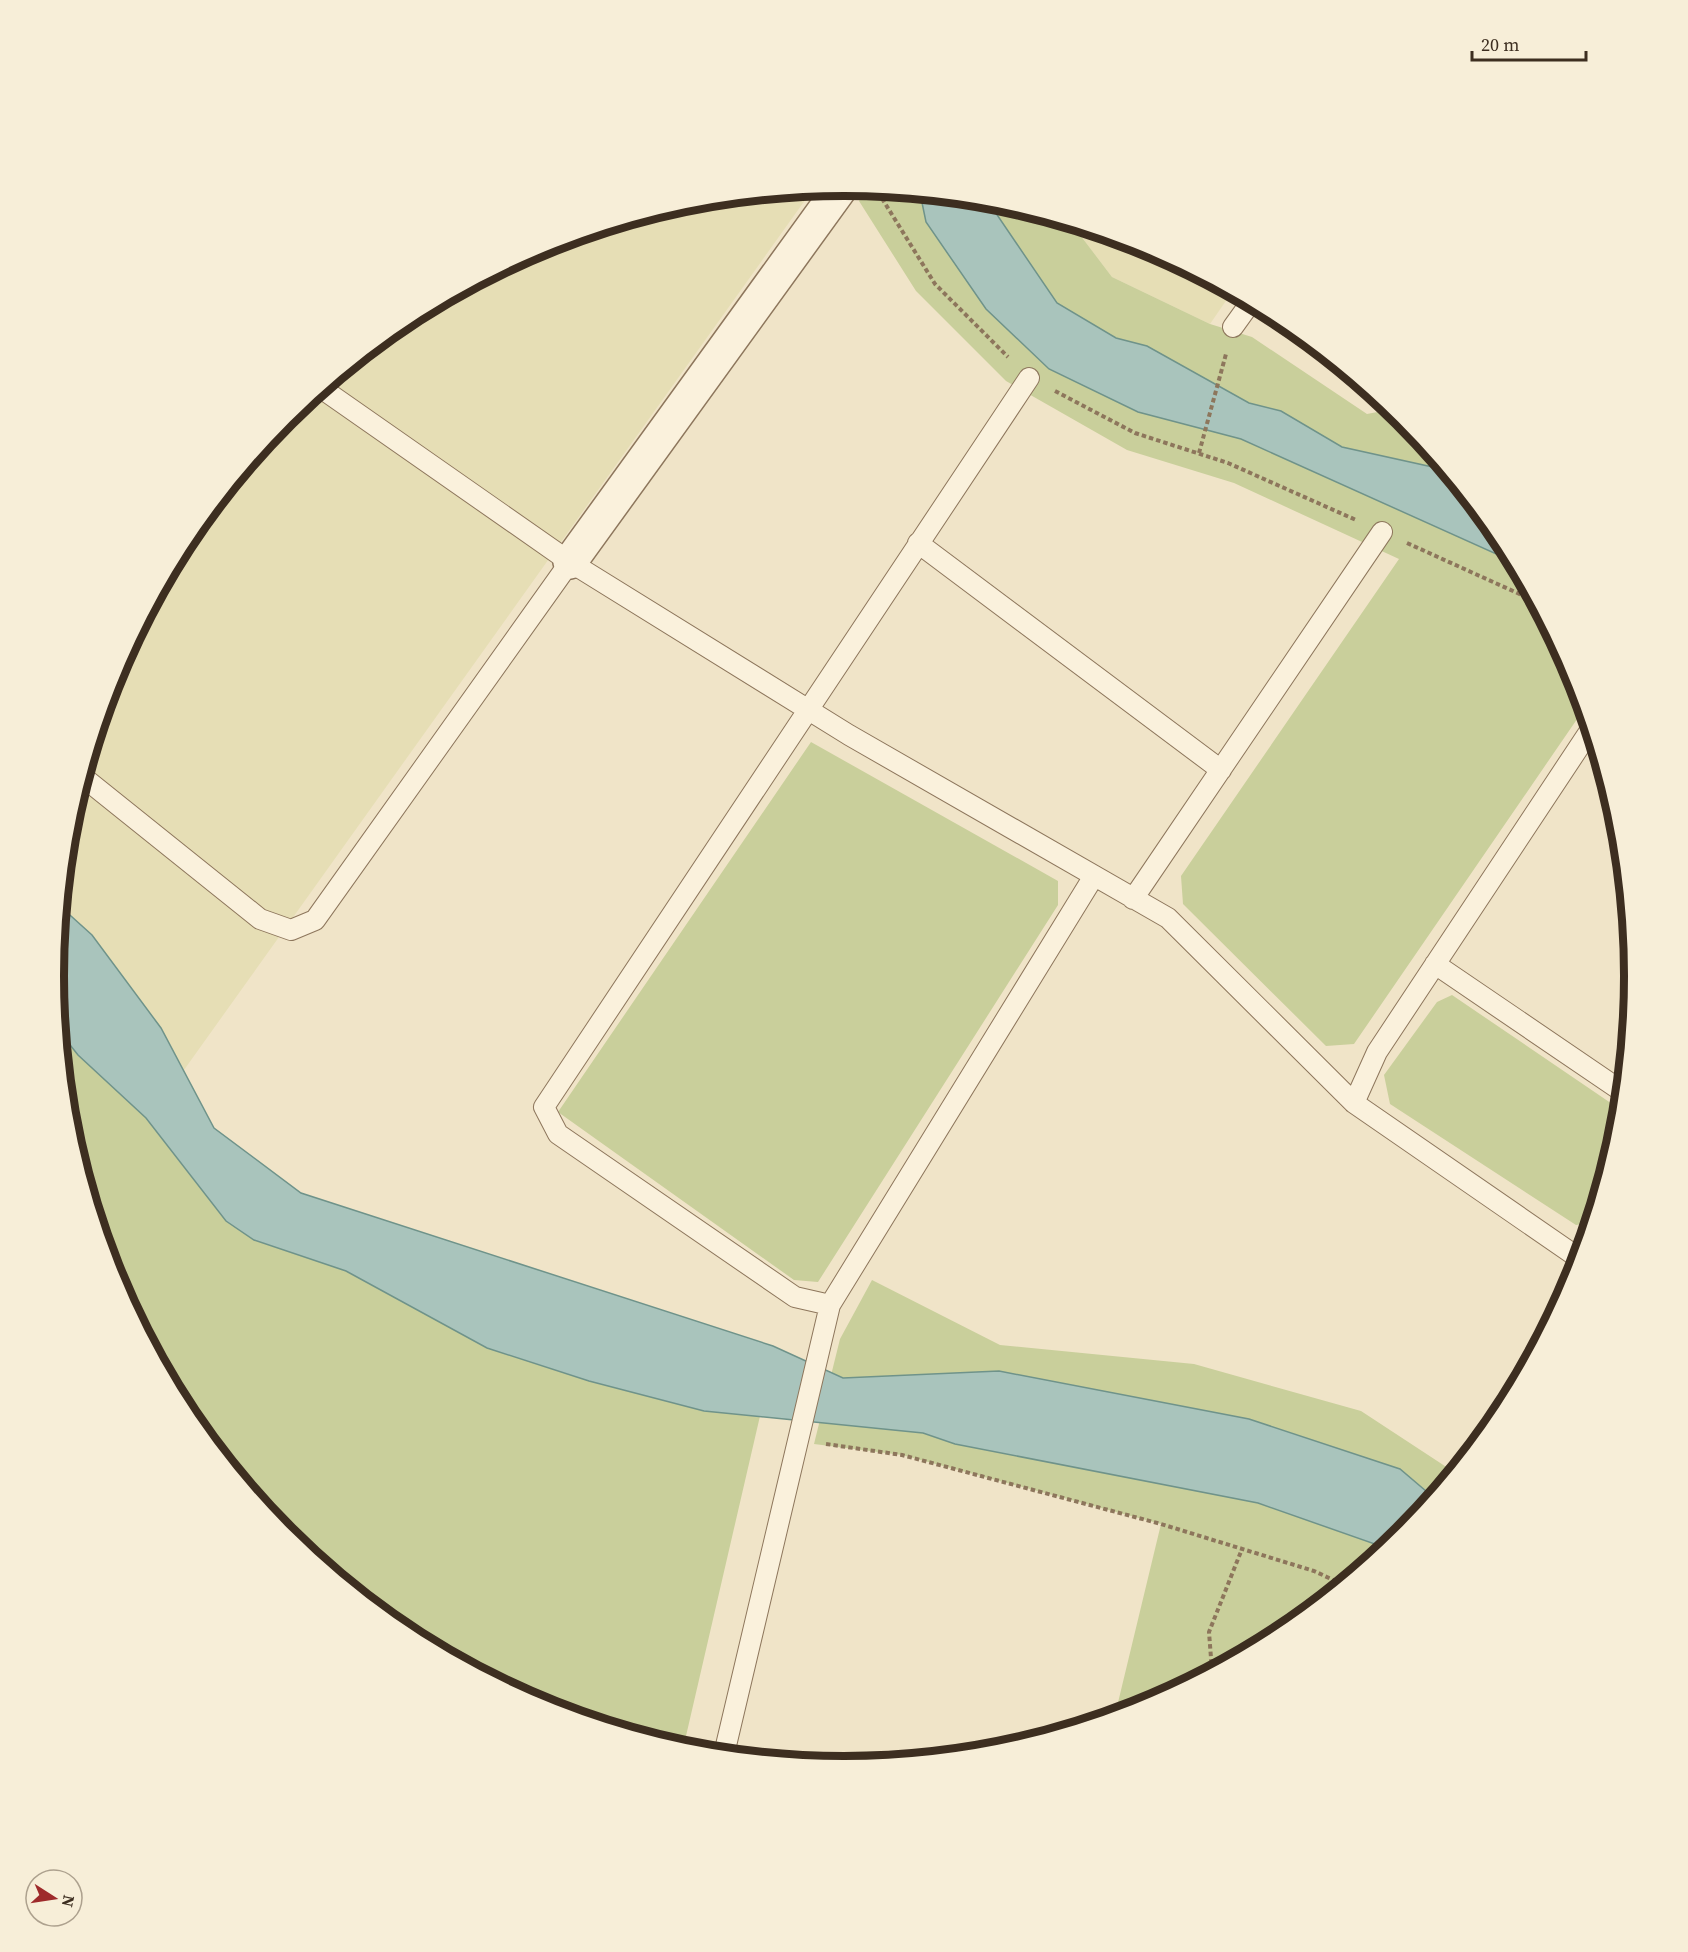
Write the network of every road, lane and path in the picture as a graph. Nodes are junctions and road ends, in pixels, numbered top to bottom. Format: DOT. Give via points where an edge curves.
graph roads {
  1 [pos="834,196"];
  2 [pos="882,197"];
  3 [pos="1246,309"];
  4 [pos="1233,327"];
  5 [pos="1029,378"];
  6 [pos="327,392"];
  7 [pos="1199,453"];
  8 [pos="1382,532"];
  9 [pos="918,543"];
  10 [pos="570,562"];
  11 [pos="1524,596"];
  12 [pos="807,709"];
  13 [pos="1586,737"];
  14 [pos="1221,770"];
  15 [pos="89,782"];
  16 [pos="1094,876"];
  17 [pos="1133,899"];
  18 [pos="1435,964"];
  19 [pos="1616,1087"];
  20 [pos="1354,1103"];
  21 [pos="1572,1253"];
  22 [pos="830,1305"];
  23 [pos="798,1439"];
  24 [pos="1242,1549"];
  25 [pos="1335,1581"];
  26 [pos="1211,1663"];
  27 [pos="726,1746"];
  1 -- 10 [label="street"];
  2 -- 5 [label="path" via="935,284"];
  3 -- 4 [label="lane"];
  4 -- 7 [label="path"];
  5 -- 7 [label="path" via="1135,433"];
  5 -- 9 [label="lane"];
  6 -- 10 [label="lane"];
  7 -- 8 [label="path"];
  8 -- 11 [label="path"];
  8 -- 14 [label="lane"];
  9 -- 12 [label="lane"];
  9 -- 14 [label="lane"];
  10 -- 12 [label="lane"];
  10 -- 15 [label="lane" via="315,920 291,930 260,919"];
  12 -- 16 [label="lane"];
  12 -- 22 [label="lane" via="544,1107 558,1134 578,1148 795,1297"];
  13 -- 18 [label="lane"];
  14 -- 17 [label="lane"];
  16 -- 17 [label="lane"];
  16 -- 22 [label="lane"];
  17 -- 20 [label="lane" via="1168,918"];
  18 -- 19 [label="lane"];
  18 -- 20 [label="lane" via="1377,1052"];
  20 -- 21 [label="lane"];
  22 -- 23 [label="lane"];
  23 -- 24 [label="path" via="902,1455"];
  23 -- 27 [label="lane"];
  24 -- 25 [label="path"];
  24 -- 26 [label="path" via="1209,1632"];
}
